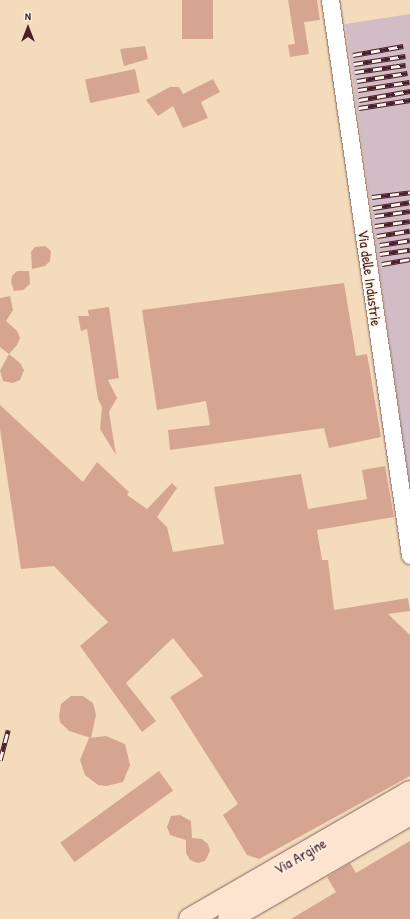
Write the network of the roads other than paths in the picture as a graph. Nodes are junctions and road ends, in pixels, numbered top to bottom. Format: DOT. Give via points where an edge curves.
graph roads {
  1 [pos="330,0"];
  2 [pos="410,556"];
  3 [pos="410,792"];
  4 [pos="410,814"];
  5 [pos="190,919"];
  6 [pos="229,919"];
  1 -- 2 [label="street, Via delle Industrie"];
  3 -- 5 [label="street, Via Argine"];
  4 -- 6 [label="street, Via Argine"];
}
